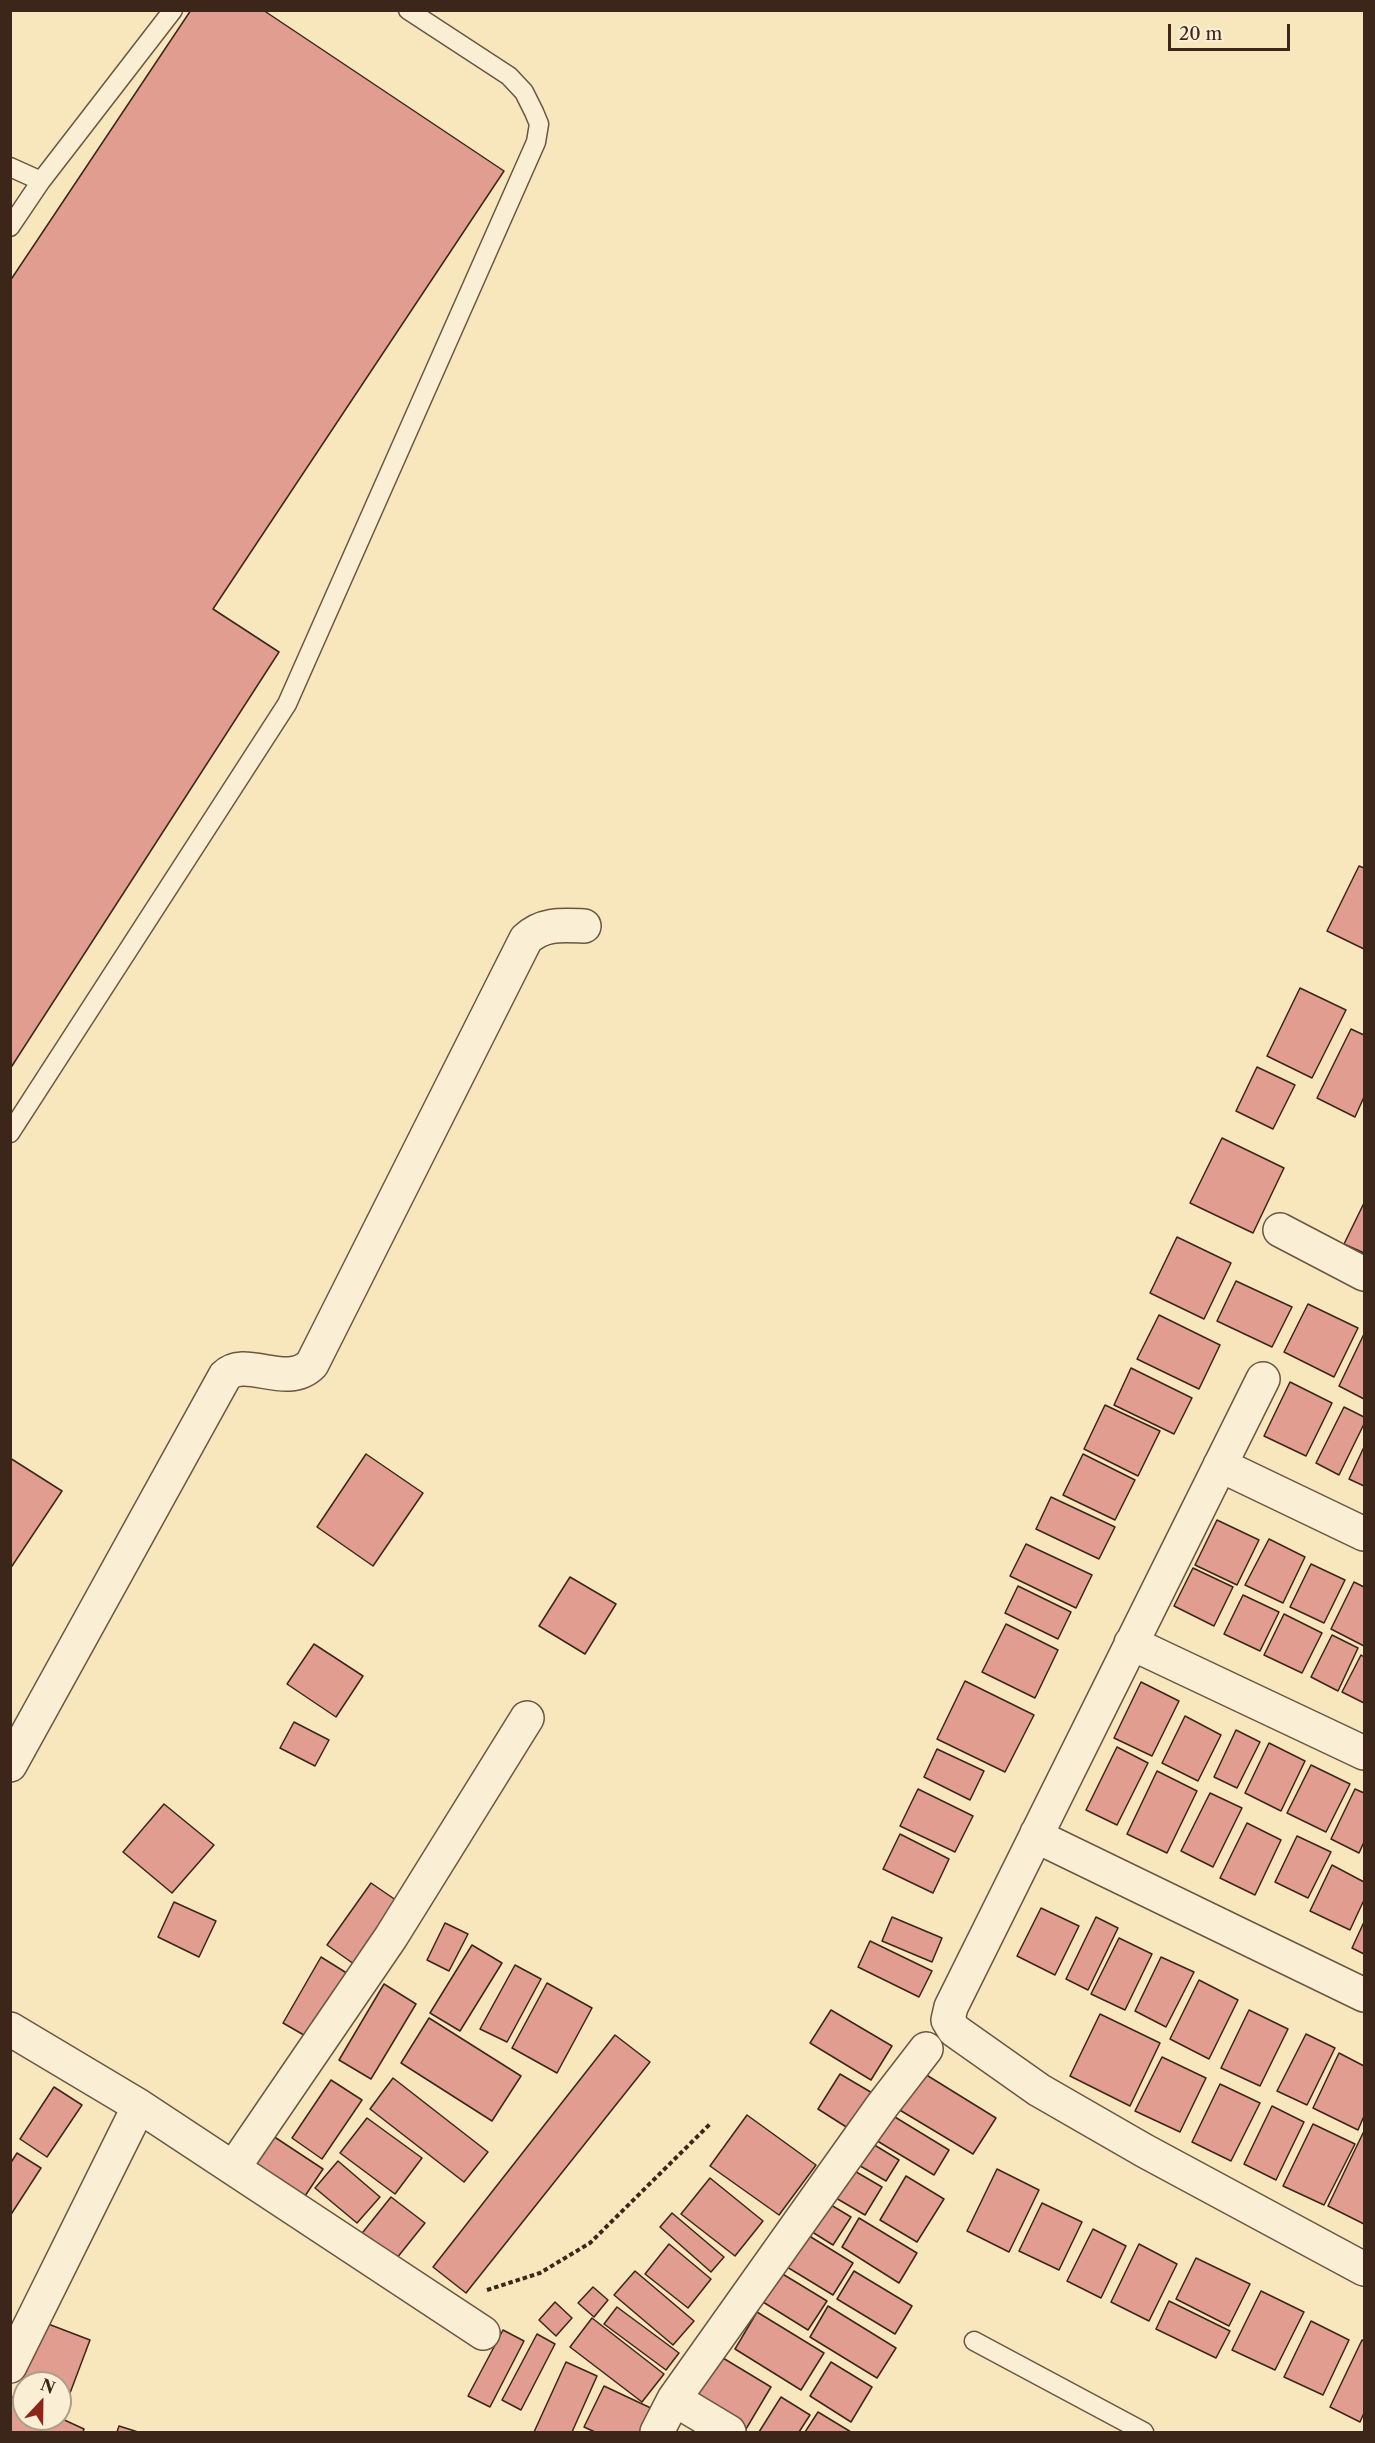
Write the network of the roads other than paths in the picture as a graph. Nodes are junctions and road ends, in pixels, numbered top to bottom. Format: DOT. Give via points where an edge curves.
graph roads {
  1 [pos="173,10"];
  2 [pos="408,10"];
  3 [pos="10,167"];
  4 [pos="41,181"];
  5 [pos="10,227"];
  6 [pos="584,926"];
  7 [pos="10,1133"];
  8 [pos="1280,1230"];
  9 [pos="1365,1275"];
  10 [pos="1263,1379"];
  11 [pos="1220,1465"];
  12 [pos="1365,1534"];
  13 [pos="1131,1643"];
  14 [pos="527,1718"];
  15 [pos="1365,1753"];
  16 [pos="10,1765"];
  17 [pos="1037,1833"];
  18 [pos="1365,1995"];
  19 [pos="10,2029"];
  20 [pos="926,2049"];
  21 [pos="140,2106"];
  22 [pos="234,2167"];
  23 [pos="1365,2269"];
  24 [pos="483,2333"];
  25 [pos="974,2341"];
  26 [pos="10,2366"];
  27 [pos="674,2399"];
  28 [pos="657,2433"];
  29 [pos="729,2433"];
  30 [pos="1144,2433"];
  1 -- 4 [label="lane"];
  2 -- 7 [label="lane" via="509,76 524,92 539,124 536,142 287,704"];
  3 -- 4 [label="lane"];
  4 -- 5 [label="lane"];
  6 -- 16 [label="street" via="553,925 526,939 312,1364 301,1373 282,1375 239,1369 225,1376"];
  8 -- 9 [label="street"];
  10 -- 11 [label="street"];
  11 -- 12 [label="street"];
  11 -- 13 [label="street"];
  13 -- 15 [label="street"];
  13 -- 17 [label="street"];
  14 -- 22 [label="street" via="391,1937"];
  17 -- 18 [label="street" via="1036,1836"];
  17 -- 23 [label="street" via="951,2007 948,2020 954,2030 1039,2090"];
  19 -- 21 [label="street"];
  20 -- 27 [label="street"];
  21 -- 22 [label="street"];
  21 -- 26 [label="street"];
  22 -- 24 [label="street"];
  25 -- 30 [label="lane"];
  27 -- 28 [label="street"];
  27 -- 29 [label="street"];
}
